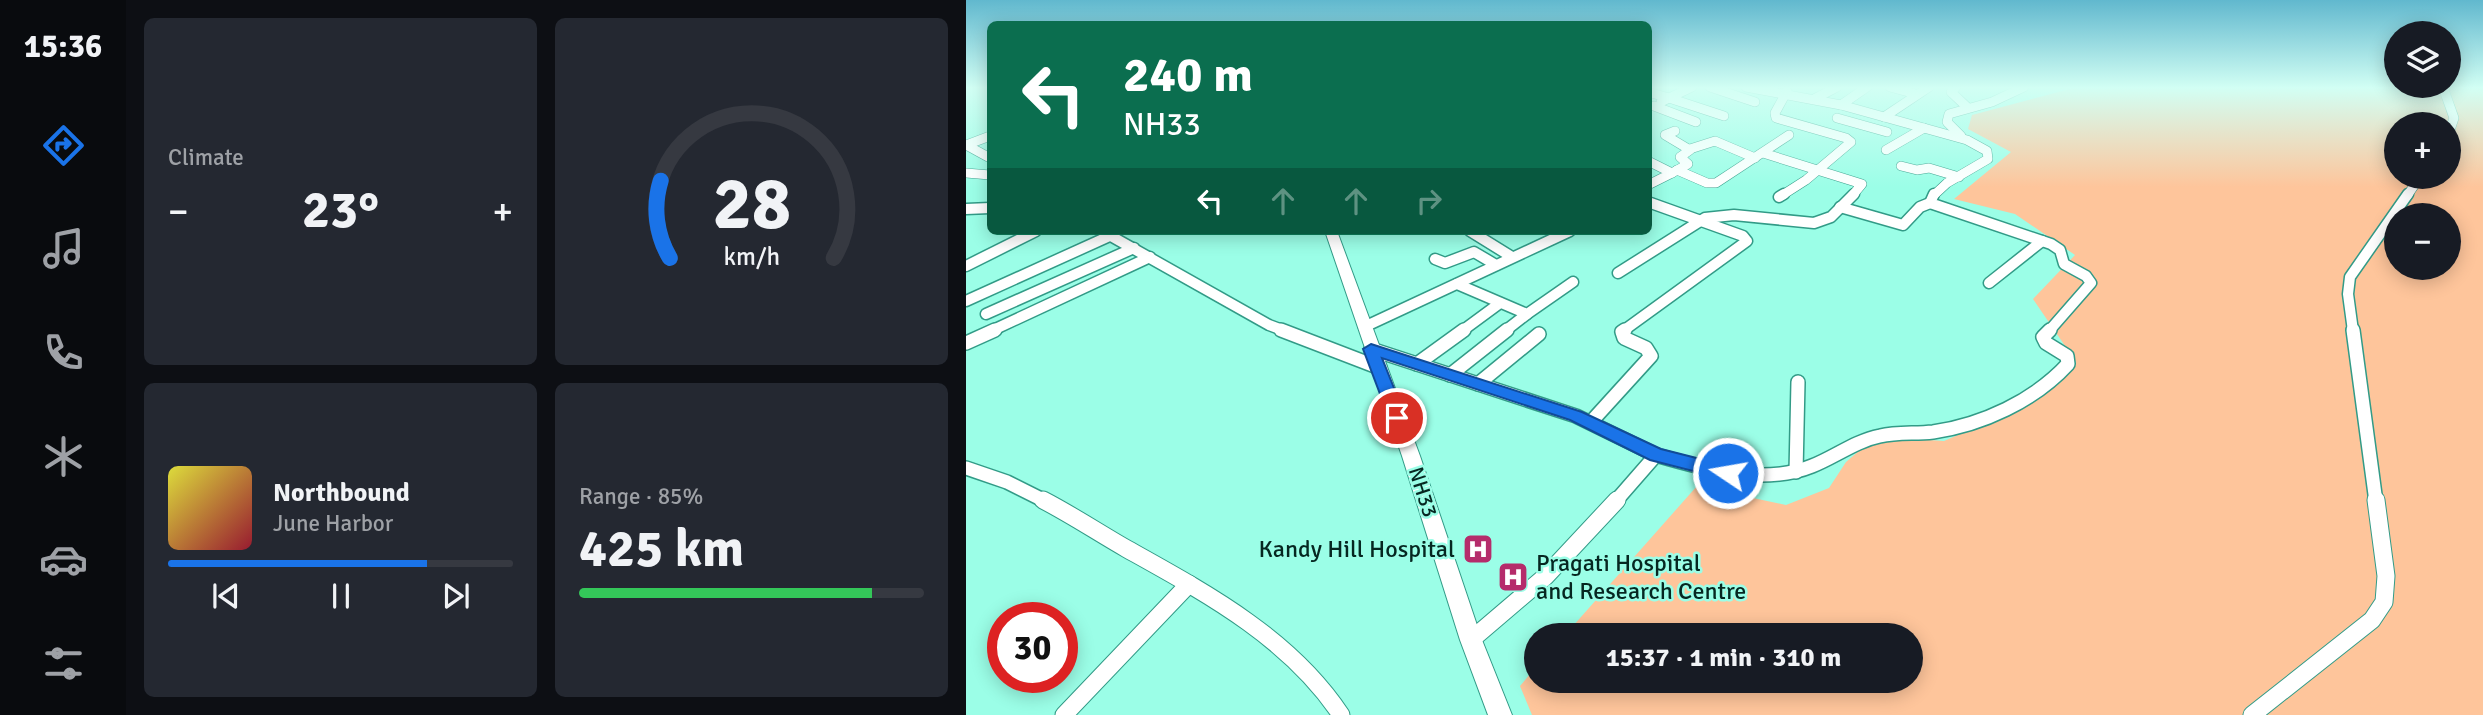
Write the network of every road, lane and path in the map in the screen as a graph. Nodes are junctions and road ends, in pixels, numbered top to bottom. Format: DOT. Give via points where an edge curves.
graph roads {
  1 [pos="1691,120"];
  2 [pos="1784,120"];
  3 [pos="1845,120"];
  4 [pos="1897,120"];
  5 [pos="1942,120"];
  6 [pos="1948,120"];
  7 [pos="1696,122"];
  8 [pos="1903,122"];
  9 [pos="1925,128"];
  10 [pos="1675,131"];
  11 [pos="1887,132"];
  12 [pos="1789,135"];
  13 [pos="987,137"];
  14 [pos="1875,139"];
  15 [pos="1967,140"];
  16 [pos="966,145"];
  17 [pos="1690,149"];
  18 [pos="1886,150"];
  19 [pos="1759,155"];
  20 [pos="987,156"];
  21 [pos="1652,163"];
  22 [pos="1901,166"];
  23 [pos="1674,171"];
  24 [pos="1815,171"];
  25 [pos="966,173"];
  26 [pos="987,175"];
  27 [pos="1959,177"];
  28 [pos="1652,183"];
  29 [pos="2412,189"];
  30 [pos="1779,197"];
  31 [pos="1652,203"];
  32 [pos="1930,203"];
  33 [pos="1840,207"];
  34 [pos="987,208"];
  35 [pos="966,209"];
  36 [pos="1699,221"];
  37 [pos="1028,235"];
  38 [pos="1106,235"];
  39 [pos="1113,235"];
  40 [pos="1333,235"];
  41 [pos="1476,235"];
  42 [pos="1561,235"];
  43 [pos="2042,241"];
  44 [pos="1134,248"];
  45 [pos="1150,257"];
  46 [pos="1512,257"];
  47 [pos="1435,259"];
  48 [pos="1496,265"];
  49 [pos="966,266"];
  50 [pos="1618,273"];
  51 [pos="1573,282"];
  52 [pos="1989,283"];
  53 [pos="1457,284"];
  54 [pos="966,301"];
  55 [pos="1500,303"];
  56 [pos="986,314"];
  57 [pos="1527,314"];
  58 [pos="1364,327"];
  59 [pos="1539,334"];
  60 [pos="966,344"];
  61 [pos="1371,349"];
  62 [pos="1417,364"];
  63 [pos="1380,368"];
  64 [pos="1450,375"];
  65 [pos="1798,382"];
  66 [pos="1478,384"];
  67 [pos="1591,422"];
  68 [pos="1656,455"];
  69 [pos="966,468"];
  70 [pos="1796,472"];
  71 [pos="1189,584"];
  72 [pos="1471,640"];
  73 [pos="1064,715"];
  74 [pos="1341,715"];
  75 [pos="1500,715"];
  76 [pos="2252,715"];
  1 -- 7 [label="street"];
  2 -- 24 [label="street" via="1850,141"];
  3 -- 11 [label="street"];
  4 -- 8 [label="street"];
  5 -- 9 [label="street"];
  6 -- 15 [label="street" via="1950,128"];
  8 -- 9 [label="street"];
  8 -- 11 [label="street"];
  9 -- 15 [label="street"];
  9 -- 18 [label="street"];
  10 -- 17 [label="street" via="1666,137"];
  11 -- 14 [label="street"];
  12 -- 19 [label="street"];
  13 -- 16 [label="street"];
  15 -- 27 [label="street" via="1987,151 1988,159"];
  16 -- 20 [label="street"];
  17 -- 19 [label="street" via="1715,141"];
  17 -- 23 [label="street" via="1680,157 1688,164"];
  19 -- 23 [label="street" via="1713,183"];
  19 -- 24 [label="street"];
  21 -- 23 [label="street"];
  22 -- 27 [label="street"];
  23 -- 28 [label="street"];
  24 -- 30 [label="street"];
  24 -- 33 [label="street" via="1861,183"];
  25 -- 26 [label="street"];
  27 -- 32 [label="street" via="1933,195"];
  29 -- 76 [label="street" via="2350,277 2348,294 2385,567 2384,602 2372,620"];
  31 -- 36 [label="street"];
  32 -- 33 [label="street" via="1903,225"];
  32 -- 43 [label="street"];
  33 -- 36 [label="street" via="1821,221 1721,215"];
  34 -- 35 [label="street"];
  36 -- 50 [label="street"];
  36 -- 67 [label="street" via="1746,241 1622,332 1651,356"];
  37 -- 49 [label="street"];
  38 -- 54 [label="street"];
  39 -- 44 [label="street"];
  40 -- 58 [label="main road, NH33"];
  41 -- 46 [label="street"];
  42 -- 46 [label="street"];
  43 -- 52 [label="street"];
  43 -- 70 [label="street" via="2060,250 2064,264 2091,283 2043,337 2067,356 2061,373 2033,393 1965,425 1877,436"];
  44 -- 45 [label="street"];
  44 -- 56 [label="street"];
  45 -- 60 [label="street"];
  45 -- 63 [label="street" via="1269,325"];
  46 -- 48 [label="street"];
  47 -- 48 [label="street" via="1445,263 1474,252"];
  48 -- 53 [label="street"];
  51 -- 57 [label="street"];
  53 -- 55 [label="street"];
  53 -- 58 [label="street"];
  55 -- 57 [label="street"];
  55 -- 62 [label="street"];
  57 -- 64 [label="street"];
  58 -- 61 [label="main road, NH33"];
  59 -- 66 [label="street"];
  61 -- 62 [label="street"];
  61 -- 63 [label="main road, NH33"];
  62 -- 64 [label="street"];
  63 -- 72 [label="main road, NH33"];
  64 -- 66 [label="street"];
  65 -- 70 [label="street"];
  66 -- 67 [label="street"];
  67 -- 68 [label="street"];
  68 -- 70 [label="street" via="1728,473"];
  68 -- 72 [label="street" via="1560,562 1510,611"];
  69 -- 71 [label="street" via="1054,505"];
  71 -- 73 [label="street"];
  71 -- 74 [label="street" via="1297,663 1331,696"];
  72 -- 75 [label="main road, NH33"];
}
